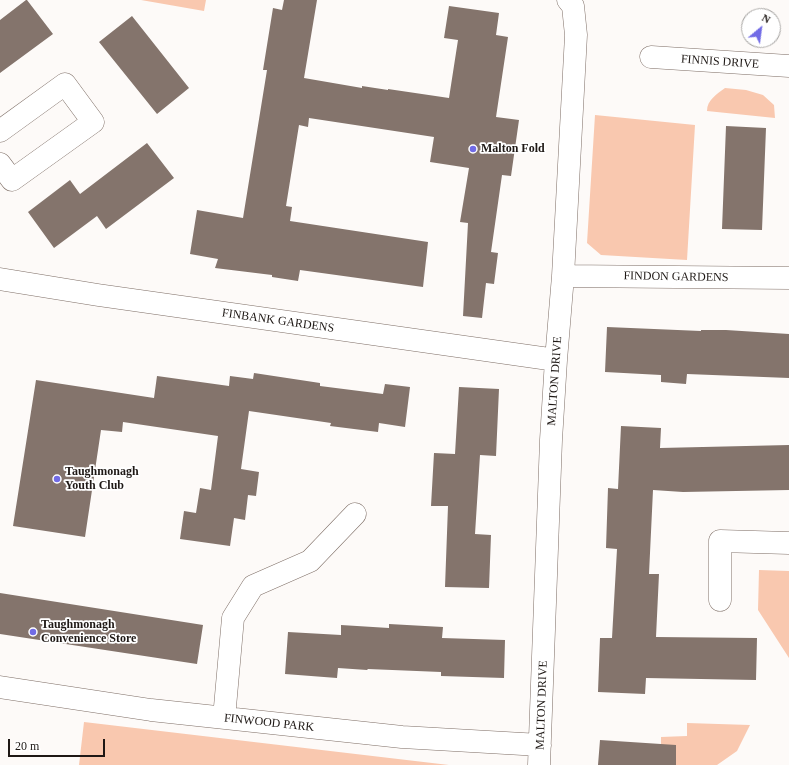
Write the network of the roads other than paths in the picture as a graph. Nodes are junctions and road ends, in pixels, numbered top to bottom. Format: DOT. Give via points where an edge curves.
graph roads {
  1 [pos="568,0"];
  2 [pos="651,57"];
  3 [pos="789,66"];
  4 [pos="0,131"];
  5 [pos="0,164"];
  6 [pos="563,276"];
  7 [pos="789,278"];
  8 [pos="0,279"];
  9 [pos="556,360"];
  10 [pos="355,514"];
  11 [pos="789,543"];
  12 [pos="720,600"];
  13 [pos="0,687"];
  14 [pos="224,718"];
  15 [pos="540,755"];
  1 -- 6 [label="street, MALTON DRIVE" via="573,6 576,35"];
  2 -- 3 [label="street, FINNIS DRIVE"];
  4 -- 5 [label="street" via="65,84 94,122 12,180"];
  6 -- 7 [label="street, FINDON GARDENS"];
  6 -- 9 [label="street, MALTON DRIVE"];
  8 -- 9 [label="street, FINBANK GARDENS"];
  9 -- 15 [label="street, MALTON DRIVE"];
  10 -- 14 [label="street" via="310,561 253,586 233,618"];
  11 -- 12 [label="street" via="720,541"];
  13 -- 14 [label="street, FINWOOD PARK" via="151,710"];
  14 -- 15 [label="street, FINWOOD PARK"];
}
